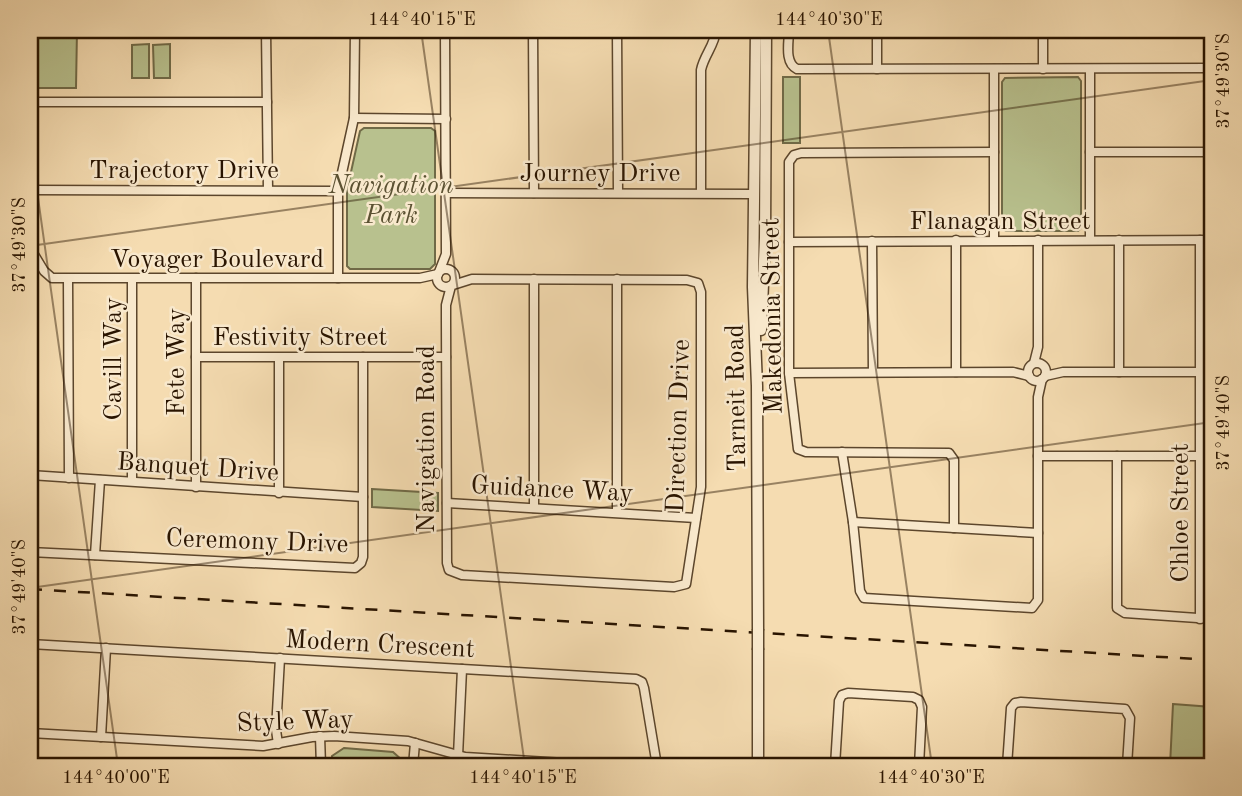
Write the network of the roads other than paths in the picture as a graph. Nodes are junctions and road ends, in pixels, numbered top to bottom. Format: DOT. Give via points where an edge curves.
graph roads {
  1 [pos="266,30"];
  2 [pos="355,30"];
  3 [pos="445,30"];
  4 [pos="533,30"];
  5 [pos="617,30"];
  6 [pos="716,30"];
  7 [pos="755,30"];
  8 [pos="766,30"];
  9 [pos="789,30"];
  10 [pos="877,30"];
  11 [pos="1043,30"];
  12 [pos="1212,68"];
  13 [pos="877,69"];
  14 [pos="994,69"];
  15 [pos="1044,69"];
  16 [pos="1090,69"];
  17 [pos="30,102"];
  18 [pos="267,102"];
  19 [pos="765,103"];
  20 [pos="354,118"];
  21 [pos="446,119"];
  22 [pos="994,152"];
  23 [pos="1090,152"];
  24 [pos="1212,152"];
  25 [pos="30,190"];
  26 [pos="268,190"];
  27 [pos="338,191"];
  28 [pos="446,193"];
  29 [pos="534,193"];
  30 [pos="618,193"];
  31 [pos="701,193"];
  32 [pos="754,194"];
  33 [pos="765,207"];
  34 [pos="956,240"];
  35 [pos="994,240"];
  36 [pos="1038,240"];
  37 [pos="1090,240"];
  38 [pos="1119,240"];
  39 [pos="1200,240"];
  40 [pos="1212,240"];
  41 [pos="872,241"];
  42 [pos="789,242"];
  43 [pos="30,248"];
  44 [pos="446,254"];
  45 [pos="453,272"];
  46 [pos="438,273"];
  47 [pos="196,278"];
  48 [pos="338,278"];
  49 [pos="420,278"];
  50 [pos="68,279"];
  51 [pos="132,279"];
  52 [pos="472,279"];
  53 [pos="534,279"];
  54 [pos="617,279"];
  55 [pos="440,285"];
  56 [pos="452,285"];
  57 [pos="446,305"];
  58 [pos="196,357"];
  59 [pos="363,357"];
  60 [pos="446,357"];
  61 [pos="279,358"];
  62 [pos="873,372"];
  63 [pos="956,372"];
  64 [pos="1037,372"];
  65 [pos="1119,372"];
  66 [pos="1200,372"];
  67 [pos="789,373"];
  68 [pos="756,375"];
  69 [pos="842,452"];
  70 [pos="1038,456"];
  71 [pos="1116,456"];
  72 [pos="1200,456"];
  73 [pos="30,475"];
  74 [pos="69,478"];
  75 [pos="100,480"];
  76 [pos="132,481"];
  77 [pos="196,487"];
  78 [pos="279,493"];
  79 [pos="363,497"];
  80 [pos="447,503"];
  81 [pos="534,508"];
  82 [pos="617,512"];
  83 [pos="696,518"];
  84 [pos="853,522"];
  85 [pos="954,528"];
  86 [pos="1038,533"];
  87 [pos="30,552"];
  88 [pos="95,555"];
  89 [pos="451,572"];
  90 [pos="1200,619"];
  91 [pos="1212,619"];
  92 [pos="30,644"];
  93 [pos="106,648"];
  94 [pos="280,658"];
  95 [pos="462,669"];
  96 [pos="30,733"];
  97 [pos="320,736"];
  98 [pos="101,737"];
  99 [pos="415,743"];
  100 [pos="278,744"];
  101 [pos="458,756"];
  102 [pos="321,766"];
  103 [pos="413,766"];
  104 [pos="613,766"];
  105 [pos="657,766"];
  106 [pos="758,766"];
  107 [pos="835,766"];
  108 [pos="919,766"];
  109 [pos="1007,766"];
  110 [pos="1127,766"];
  1 -- 18 [label="street"];
  2 -- 20 [label="street"];
  3 -- 21 [label="street"];
  4 -- 29 [label="street"];
  5 -- 30 [label="street"];
  6 -- 31 [label="street" via="701,69"];
  7 -- 32 [label="street, Tarneit Road"];
  8 -- 19 [label="street"];
  9 -- 13 [label="street" via="792,67"];
  10 -- 13 [label="street"];
  11 -- 15 [label="street"];
  12 -- 16 [label="street"];
  13 -- 14 [label="street"];
  14 -- 15 [label="street"];
  14 -- 22 [label="street"];
  15 -- 16 [label="street"];
  16 -- 23 [label="street"];
  17 -- 18 [label="street"];
  18 -- 26 [label="street"];
  19 -- 32 [label="street" via="762,187"];
  19 -- 33 [label="street"];
  20 -- 21 [label="street"];
  20 -- 27 [label="street"];
  21 -- 28 [label="street"];
  22 -- 35 [label="street"];
  22 -- 42 [label="street, Makedonia Street" via="794,155 789,162"];
  23 -- 24 [label="street"];
  23 -- 37 [label="street"];
  25 -- 26 [label="street, Trajectory Drive"];
  26 -- 27 [label="street, Trajectory Drive"];
  27 -- 48 [label="street"];
  28 -- 29 [label="street, Journey Drive"];
  28 -- 44 [label="street"];
  29 -- 30 [label="street, Journey Drive"];
  30 -- 31 [label="street, Journey Drive"];
  31 -- 32 [label="street, Journey Drive"];
  32 -- 33 [label="street" via="760,195"];
  32 -- 68 [label="street, Tarneit Road"];
  33 -- 68 [label="street"];
  34 -- 35 [label="street, Flanagan Street"];
  34 -- 41 [label="street, Flanagan Street"];
  34 -- 63 [label="street"];
  35 -- 36 [label="street, Flanagan Street"];
  36 -- 37 [label="street, Flanagan Street"];
  36 -- 64 [label="street"];
  37 -- 38 [label="street, Flanagan Street"];
  38 -- 39 [label="street, Flanagan Street"];
  38 -- 65 [label="street"];
  39 -- 40 [label="street, Flanagan Street"];
  39 -- 66 [label="street, Chloe Street"];
  41 -- 42 [label="street, Flanagan Street"];
  41 -- 62 [label="street"];
  42 -- 67 [label="street, Makedonia Street"];
  43 -- 50 [label="street, Voyager Boulevard" via="47,275"];
  44 -- 45 [label="street"];
  44 -- 46 [label="street"];
  45 -- 46 [label="street"];
  45 -- 52 [label="street"];
  45 -- 56 [label="street"];
  46 -- 49 [label="street, Voyager Boulevard"];
  46 -- 55 [label="street"];
  47 -- 48 [label="street, Voyager Boulevard"];
  47 -- 51 [label="street, Voyager Boulevard"];
  47 -- 58 [label="street, Fete Way"];
  48 -- 49 [label="street, Voyager Boulevard"];
  49 -- 55 [label="street, Voyager Boulevard"];
  50 -- 51 [label="street, Voyager Boulevard"];
  50 -- 74 [label="street"];
  51 -- 76 [label="street, Cavill Way"];
  52 -- 53 [label="street"];
  52 -- 56 [label="street"];
  53 -- 54 [label="street"];
  53 -- 81 [label="street"];
  54 -- 82 [label="street"];
  54 -- 83 [label="street, Direction Drive" via="692,280 701,292 701,487"];
  55 -- 56 [label="street"];
  55 -- 57 [label="street, Navigation Road"];
  56 -- 57 [label="street, Navigation Road"];
  57 -- 60 [label="street, Navigation Road"];
  58 -- 61 [label="street, Festivity Street"];
  58 -- 77 [label="street, Fete Way"];
  59 -- 60 [label="street, Festivity Street"];
  59 -- 61 [label="street, Festivity Street"];
  59 -- 79 [label="street, Ceremony Drive"];
  60 -- 80 [label="street, Navigation Road"];
  61 -- 78 [label="street"];
  62 -- 63 [label="street"];
  62 -- 67 [label="street"];
  63 -- 64 [label="street"];
  64 -- 65 [label="street"];
  64 -- 70 [label="street"];
  65 -- 66 [label="street"];
  66 -- 72 [label="street, Chloe Street"];
  67 -- 69 [label="street, Makedonia Street" via="798,449"];
  68 -- 106 [label="street, Tarneit Road, bridge"];
  69 -- 84 [label="street"];
  69 -- 85 [label="street, Makedonia Street" via="949,453 954,460"];
  70 -- 71 [label="street"];
  70 -- 86 [label="street"];
  71 -- 72 [label="street"];
  71 -- 90 [label="street" via="1117,608 1125,613"];
  72 -- 90 [label="street, Chloe Street"];
  73 -- 74 [label="street, Banquet Drive"];
  74 -- 75 [label="street, Banquet Drive"];
  75 -- 76 [label="street, Banquet Drive"];
  75 -- 88 [label="street"];
  76 -- 77 [label="street, Banquet Drive"];
  77 -- 78 [label="street, Banquet Drive"];
  78 -- 79 [label="street, Banquet Drive"];
  79 -- 88 [label="street, Ceremony Drive" via="363,557 355,568"];
  80 -- 81 [label="street, Guidance Way"];
  80 -- 89 [label="street, Navigation Road"];
  81 -- 82 [label="street, Guidance Way"];
  82 -- 83 [label="street, Guidance Way"];
  83 -- 89 [label="street, Direction Drive" via="688,580 681,587"];
  84 -- 85 [label="street"];
  84 -- 86 [label="street" via="864,597 972,606 1035,606"];
  85 -- 86 [label="street"];
  87 -- 88 [label="street, Ceremony Drive"];
  90 -- 91 [label="street"];
  92 -- 93 [label="street, Modern Crescent"];
  93 -- 94 [label="street, Modern Crescent"];
  93 -- 98 [label="street"];
  94 -- 95 [label="street, Modern Crescent"];
  94 -- 100 [label="street"];
  95 -- 101 [label="street"];
  95 -- 105 [label="street, Modern Crescent" via="638,680 644,688"];
  96 -- 98 [label="street, Style Way"];
  97 -- 99 [label="street, Style Way"];
  97 -- 100 [label="street, Style Way"];
  97 -- 102 [label="street"];
  98 -- 100 [label="street, Style Way"];
  99 -- 101 [label="street, Style Way"];
  99 -- 103 [label="street"];
  101 -- 104 [label="street, Style Way"];
  107 -- 108 [label="street" via="839,701 848,693 919,700"];
  109 -- 110 [label="street" via="1010,710 1018,702 1125,709 1130,719"];
}
